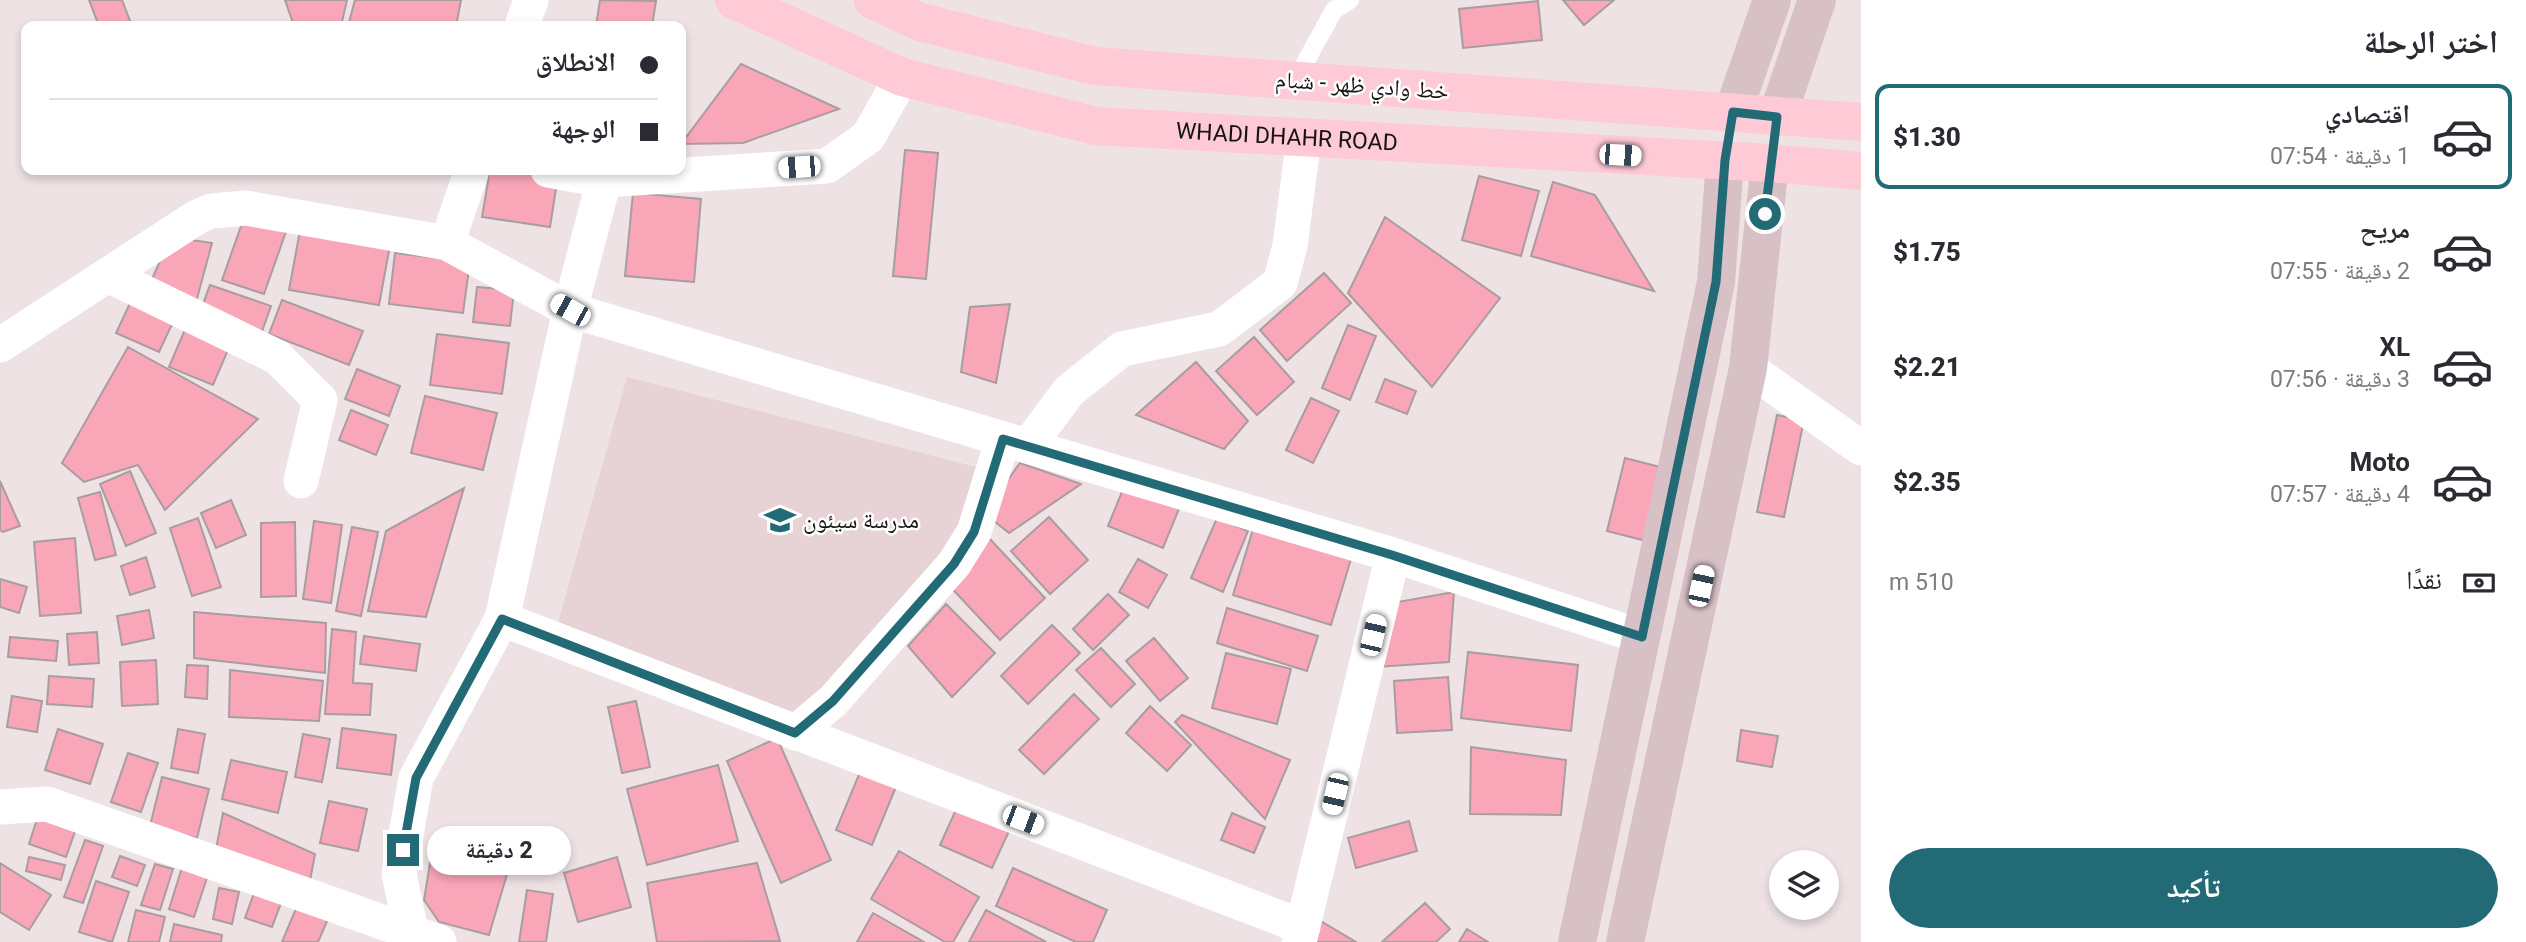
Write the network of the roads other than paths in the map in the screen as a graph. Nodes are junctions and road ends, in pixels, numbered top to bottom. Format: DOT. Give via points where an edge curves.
graph roads {
  1 [pos="531,0"];
  2 [pos="734,0"];
  3 [pos="873,0"];
  4 [pos="1350,0"];
  5 [pos="1772,0"];
  6 [pos="1817,0"];
  7 [pos="524,21"];
  8 [pos="902,77"];
  9 [pos="1295,80"];
  10 [pos="1733,112"];
  11 [pos="1777,117"];
  12 [pos="1861,122"];
  13 [pos="1304,137"];
  14 [pos="1725,160"];
  15 [pos="1770,163"];
  16 [pos="1861,171"];
  17 [pos="470,175"];
  18 [pos="576,175"];
  19 [pos="684,175"];
  20 [pos="686,175"];
  21 [pos="604,180"];
  22 [pos="447,243"];
  23 [pos="108,275"];
  24 [pos="570,310"];
  25 [pos="0,345"];
  26 [pos="1748,368"];
  27 [pos="1015,443"];
  28 [pos="1861,448"];
  29 [pos="300,481"];
  30 [pos="1392,555"];
  31 [pos="502,619"];
  32 [pos="1642,637"];
  33 [pos="795,733"];
  34 [pos="0,807"];
  35 [pos="1301,935"];
  36 [pos="419,938"];
  37 [pos="1577,942"];
  38 [pos="1625,942"];
  1 -- 7 [label="street"];
  2 -- 8 [label="main road, WHADI DHAHR ROAD"];
  3 -- 9 [label="main road, خط وادي ظهر - شبام" via="920,22 1094,66"];
  4 -- 9 [label="lane" via="1334,10"];
  5 -- 10 [label="street"];
  6 -- 11 [label="street"];
  8 -- 13 [label="main road, WHADI DHAHR ROAD" via="1096,126"];
  8 -- 20 [label="street" via="868,137 827,166"];
  9 -- 10 [label="main road, خط وادي ظهر - شبام"];
  10 -- 11 [label="main road, خط وادي ظهر - شبام"];
  10 -- 14 [label="main road"];
  11 -- 12 [label="main road, خط وادي ظهر - شبام"];
  11 -- 15 [label="main road"];
  13 -- 14 [label="main road, WHADI DHAHR ROAD"];
  13 -- 27 [label="street" via="1290,246 1280,283 1219,329 1122,349"];
  14 -- 15 [label="main road, WHADI DHAHR ROAD"];
  14 -- 32 [label="street" via="1716,282"];
  15 -- 16 [label="main road, WHADI DHAHR ROAD"];
  15 -- 26 [label="street"];
  17 -- 22 [label="street"];
  18 -- 21 [label="street"];
  19 -- 21 [label="street"];
  21 -- 24 [label="street"];
  22 -- 23 [label="street" via="246,208 225,209 197,217"];
  22 -- 24 [label="street"];
  23 -- 25 [label="street"];
  23 -- 29 [label="street" via="277,357 320,400"];
  24 -- 27 [label="street"];
  24 -- 31 [label="street"];
  26 -- 28 [label="street"];
  26 -- 38 [label="street"];
  27 -- 30 [label="street"];
  27 -- 33 [label="street" via="954,564 842,692"];
  30 -- 32 [label="street"];
  30 -- 35 [label="street"];
  31 -- 33 [label="street"];
  31 -- 36 [label="street" via="416,778 399,874"];
  32 -- 37 [label="street"];
  33 -- 35 [label="street"];
  34 -- 36 [label="street" via="47,804"];
}
